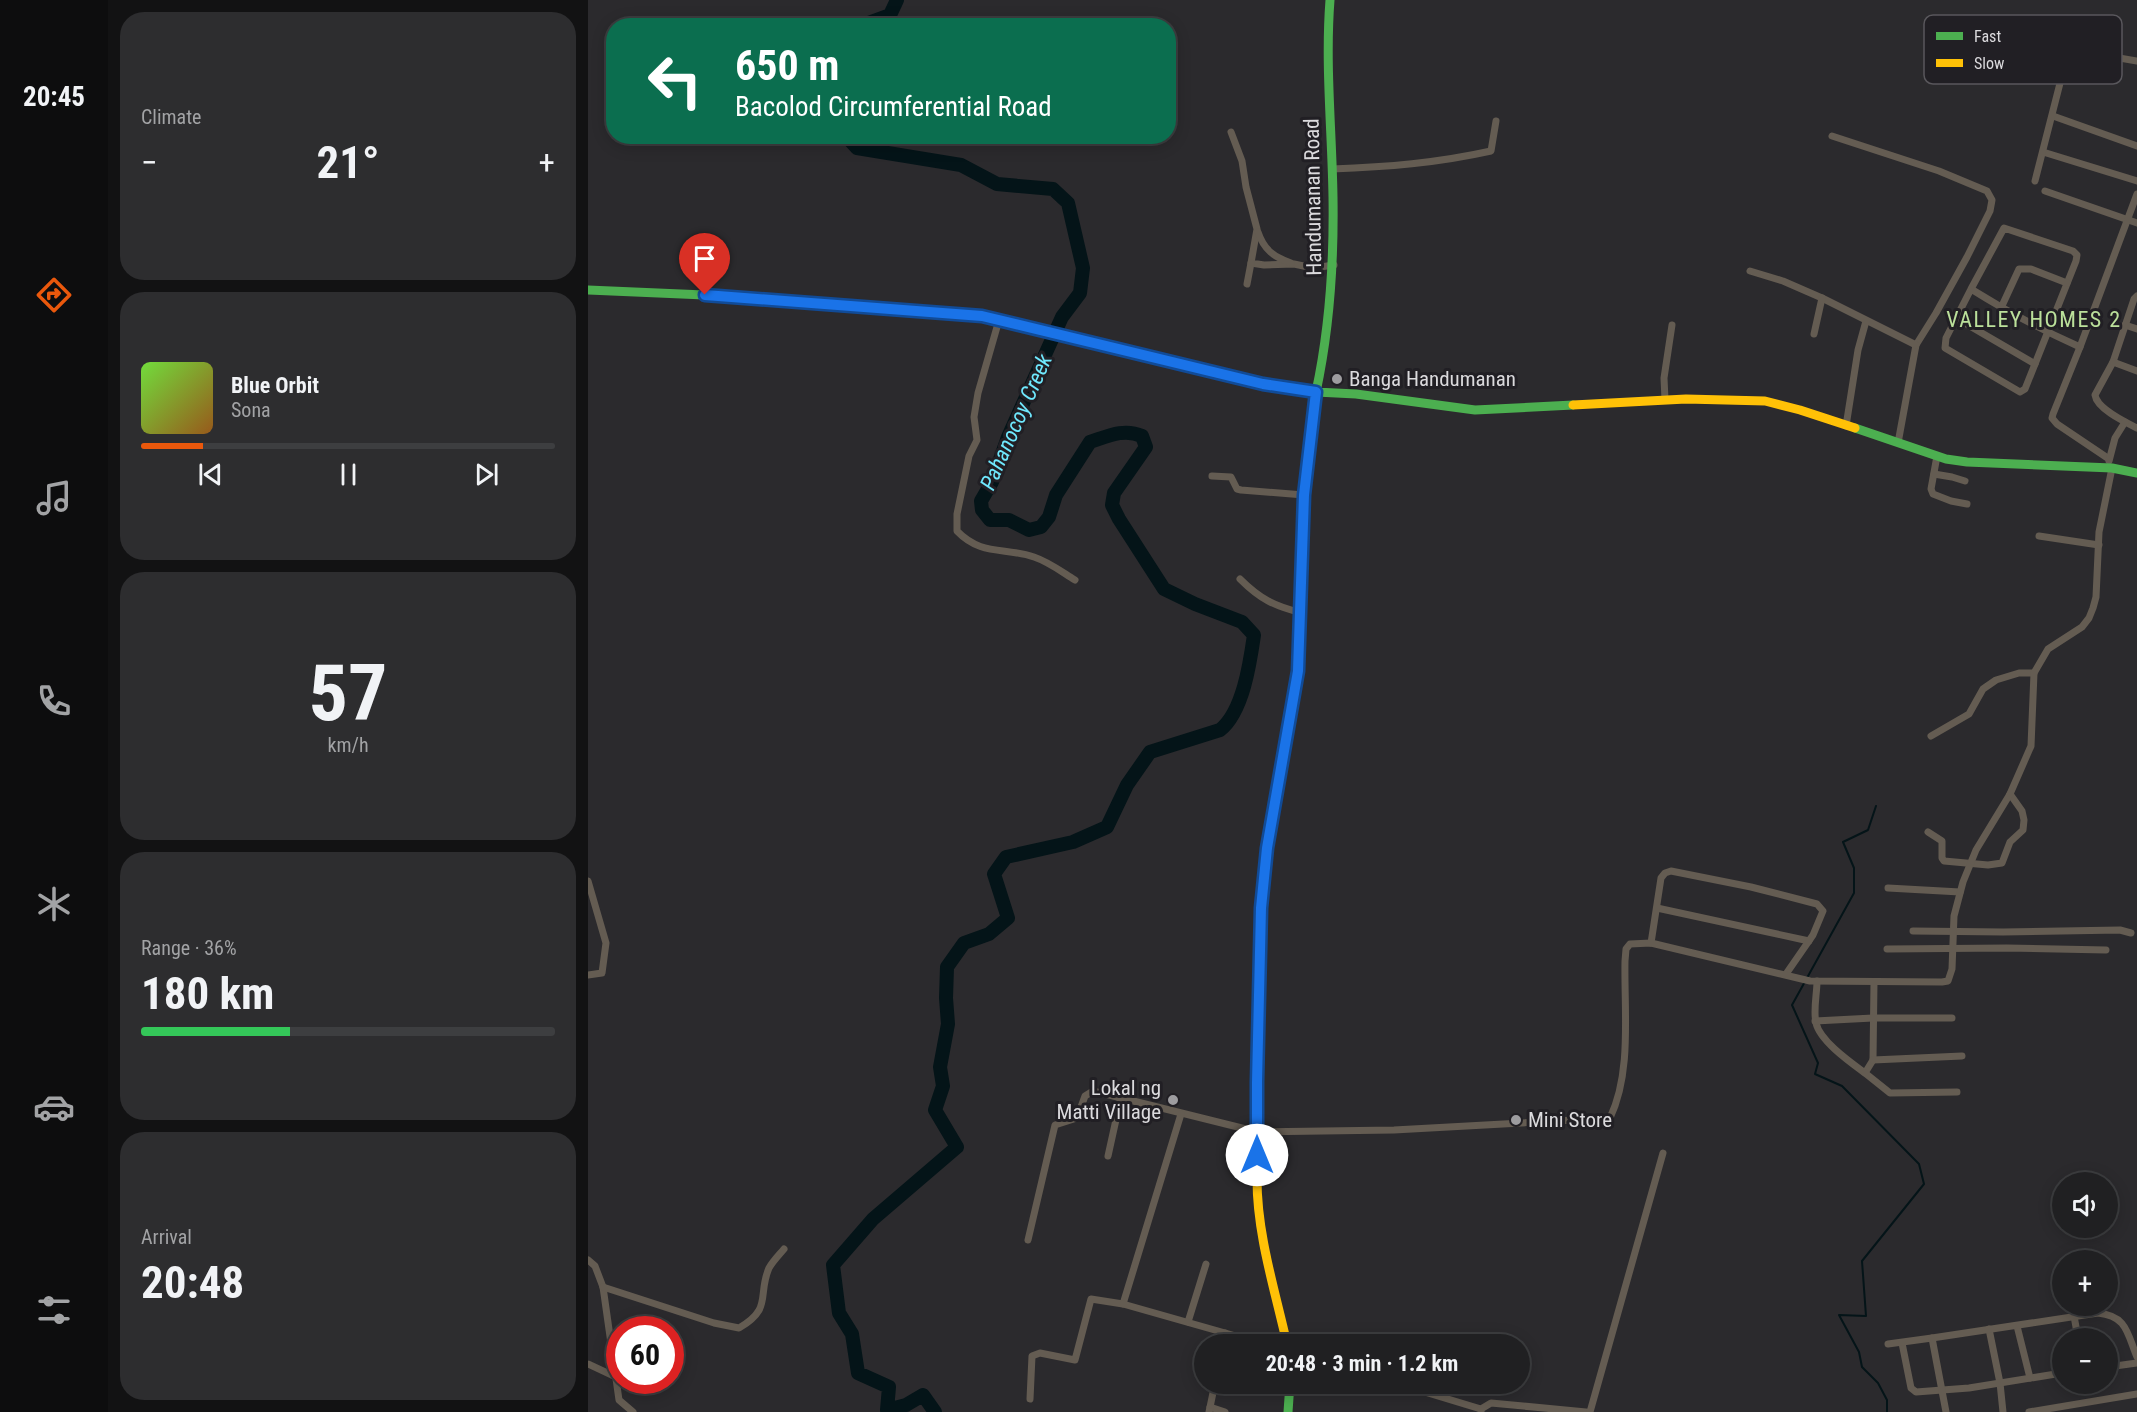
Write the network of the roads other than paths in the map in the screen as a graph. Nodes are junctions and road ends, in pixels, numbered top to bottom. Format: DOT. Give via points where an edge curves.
graph roads {
  1 [pos="1330,0"];
  2 [pos="2122,59"];
  3 [pos="2137,61"];
  4 [pos="2061,84"];
  5 [pos="2053,116"];
  6 [pos="1496,121"];
  7 [pos="1231,132"];
  8 [pos="1832,136"];
  9 [pos="2137,146"];
  10 [pos="2043,152"];
  11 [pos="1332,169"];
  12 [pos="2035,181"];
  13 [pos="2137,181"];
  14 [pos="2045,191"];
  15 [pos="2137,194"];
  16 [pos="2127,220"];
  17 [pos="2137,224"];
  18 [pos="1257,229"];
  19 [pos="1251,263"];
  20 [pos="1294,264"];
  21 [pos="1334,265"];
  22 [pos="1750,271"];
  23 [pos="2067,283"];
  24 [pos="1247,284"];
  25 [pos="1971,289"];
  26 [pos="588,290"];
  27 [pos="2137,296"];
  28 [pos="1822,298"];
  29 [pos="2001,308"];
  30 [pos="1956,318"];
  31 [pos="999,320"];
  32 [pos="1866,321"];
  33 [pos="1672,325"];
  34 [pos="2125,325"];
  35 [pos="2137,329"];
  36 [pos="2048,333"];
  37 [pos="1814,334"];
  38 [pos="1916,345"];
  39 [pos="2080,347"];
  40 [pos="2113,362"];
  41 [pos="2035,364"];
  42 [pos="2137,371"];
  43 [pos="1316,392"];
  44 [pos="1665,400"];
  45 [pos="2125,422"];
  46 [pos="1846,426"];
  47 [pos="2137,428"];
  48 [pos="1898,443"];
  49 [pos="1937,456"];
  50 [pos="2110,465"];
  51 [pos="2137,473"];
  52 [pos="1934,474"];
  53 [pos="1212,476"];
  54 [pos="1965,481"];
  55 [pos="1304,495"];
  56 [pos="1967,504"];
  57 [pos="2039,537"];
  58 [pos="2099,545"];
  59 [pos="1240,579"];
  60 [pos="1075,580"];
  61 [pos="1302,613"];
  62 [pos="2034,673"];
  63 [pos="1931,736"];
  64 [pos="2010,794"];
  65 [pos="1928,831"];
  66 [pos="1970,864"];
  67 [pos="588,881"];
  68 [pos="1888,888"];
  69 [pos="1960,892"];
  70 [pos="1657,908"];
  71 [pos="1953,930"];
  72 [pos="1913,931"];
  73 [pos="2131,933"];
  74 [pos="1809,941"];
  75 [pos="1651,943"];
  76 [pos="1953,948"];
  77 [pos="1887,949"];
  78 [pos="2106,950"];
  79 [pos="1786,974"];
  80 [pos="588,975"];
  81 [pos="1814,981"];
  82 [pos="1874,982"];
  83 [pos="1873,1018"];
  84 [pos="1952,1018"];
  85 [pos="1815,1021"];
  86 [pos="1962,1056"];
  87 [pos="1873,1060"];
  88 [pos="1865,1074"];
  89 [pos="1957,1092"];
  90 [pos="1121,1097"];
  91 [pos="1181,1114"];
  92 [pos="1258,1131"];
  93 [pos="1663,1153"];
  94 [pos="1108,1156"];
  95 [pos="1028,1240"];
  96 [pos="784,1249"];
  97 [pos="588,1260"];
  98 [pos="1206,1264"];
  99 [pos="603,1287"];
  100 [pos="1123,1304"];
  101 [pos="607,1316"];
  102 [pos="2074,1316"];
  103 [pos="2114,1316"];
  104 [pos="1188,1322"];
  105 [pos="2017,1326"];
  106 [pos="2076,1328"];
  107 [pos="1989,1329"];
  108 [pos="1225,1333"];
  109 [pos="1229,1334"];
  110 [pos="1285,1334"];
  111 [pos="1932,1338"];
  112 [pos="1902,1343"];
  113 [pos="1888,1344"];
  114 [pos="2137,1357"];
  115 [pos="2137,1363"];
  116 [pos="588,1364"];
  117 [pos="2118,1366"];
  118 [pos="606,1372"];
  119 [pos="2052,1375"];
  120 [pos="2030,1378"];
  121 [pos="2000,1383"];
  122 [pos="1942,1390"];
  123 [pos="618,1394"];
  124 [pos="1213,1394"];
  125 [pos="1289,1394"];
  126 [pos="1430,1394"];
  127 [pos="2137,1394"];
  128 [pos="1030,1399"];
  129 [pos="1210,1410"];
  130 [pos="1481,1410"];
  131 [pos="633,1412"];
  132 [pos="1225,1412"];
  133 [pos="1288,1412"];
  134 [pos="1588,1412"];
  135 [pos="1946,1412"];
  136 [pos="2003,1412"];
  137 [pos="2029,1412"];
  1 -- 11 [label="main road, Handumanan Road"];
  2 -- 3 [label="street"];
  4 -- 5 [label="street"];
  5 -- 9 [label="street"];
  5 -- 10 [label="street"];
  6 -- 11 [label="street" via="1491,151 1398,166"];
  7 -- 18 [label="street" via="1242,161"];
  8 -- 38 [label="street" via="1939,171 1991,195 1990,211 1967,257"];
  10 -- 12 [label="street"];
  10 -- 13 [label="street"];
  11 -- 21 [label="main road, Handumanan Road"];
  14 -- 16 [label="street"];
  15 -- 16 [label="street"];
  16 -- 17 [label="street"];
  16 -- 39 [label="street"];
  18 -- 19 [label="street"];
  18 -- 20 [label="street" via="1265,248 1274,257"];
  19 -- 20 [label="street"];
  19 -- 24 [label="street"];
  20 -- 21 [label="street" via="1313,268"];
  21 -- 43 [label="main road, Handumanan Road" via="1327,338"];
  22 -- 28 [label="street"];
  23 -- 25 [label="street" via="2077,255 2073,250 2004,228"];
  23 -- 29 [label="street" via="2031,269 2019,269"];
  23 -- 36 [label="street"];
  25 -- 29 [label="street"];
  25 -- 30 [label="street"];
  26 -- 31 [label="main road" via="782,300 957,313"];
  27 -- 34 [label="street"];
  28 -- 32 [label="street"];
  28 -- 37 [label="street"];
  29 -- 36 [label="street"];
  30 -- 41 [label="street"];
  30 -- 41 [label="street" via="1945,348 2020,392"];
  31 -- 43 [label="main road" via="1263,384"];
  31 -- 60 [label="street" via="978,393 974,417 977,440 969,456 957,531 968,543 1036,558"];
  32 -- 38 [label="street"];
  32 -- 46 [label="street"];
  33 -- 44 [label="street" via="1664,378"];
  34 -- 35 [label="street"];
  34 -- 40 [label="street"];
  36 -- 39 [label="street"];
  36 -- 41 [label="street"];
  38 -- 48 [label="street"];
  39 -- 50 [label="street" via="2052,418"];
  40 -- 42 [label="street"];
  40 -- 45 [label="street" via="2096,400"];
  43 -- 44 [label="main road" via="1474,410"];
  43 -- 55 [label="main road, Handumanan Road"];
  44 -- 46 [label="main road" via="1765,401"];
  45 -- 47 [label="street"];
  45 -- 50 [label="street" via="2115,438"];
  46 -- 48 [label="main road"];
  48 -- 49 [label="main road"];
  49 -- 50 [label="main road" via="1967,462"];
  49 -- 52 [label="street"];
  50 -- 51 [label="main road"];
  50 -- 58 [label="street"];
  52 -- 54 [label="street"];
  52 -- 56 [label="street" via="1931,489 1936,497"];
  53 -- 55 [label="street" via="1231,477 1241,490"];
  55 -- 61 [label="main road, Handumanan Road"];
  57 -- 58 [label="street"];
  58 -- 62 [label="street" via="2096,597 2089,618 2048,649"];
  59 -- 61 [label="street" via="1277,606"];
  61 -- 92 [label="main road, Handumanan Road" via="1298,671 1267,848 1261,908"];
  62 -- 63 [label="street" via="1996,680 1983,689 1970,714"];
  62 -- 64 [label="street" via="2031,746"];
  64 -- 66 [label="street"];
  64 -- 66 [label="street" via="2022,811 2023,830 2010,842 2002,863"];
  65 -- 66 [label="street" via="1942,841 1942,860"];
  66 -- 69 [label="street"];
  67 -- 80 [label="street" via="606,943 602,973"];
  68 -- 69 [label="street"];
  69 -- 71 [label="street"];
  70 -- 74 [label="street"];
  70 -- 74 [label="street" via="1661,878 1671,871 1751,887 1817,904 1823,911 1822,917"];
  70 -- 75 [label="street"];
  71 -- 72 [label="street"];
  71 -- 73 [label="street"];
  71 -- 76 [label="street"];
  74 -- 79 [label="street"];
  75 -- 79 [label="street"];
  75 -- 92 [label="street" via="1634,943 1626,949 1625,1064 1610,1118 1394,1130"];
  76 -- 77 [label="street"];
  76 -- 78 [label="street"];
  76 -- 82 [label="street" via="1946,982"];
  79 -- 81 [label="street"];
  81 -- 82 [label="street"];
  81 -- 85 [label="street"];
  82 -- 83 [label="street"];
  83 -- 84 [label="street"];
  83 -- 85 [label="street"];
  83 -- 87 [label="street"];
  85 -- 88 [label="street" via="1827,1041"];
  86 -- 87 [label="street"];
  87 -- 88 [label="street"];
  88 -- 89 [label="street" via="1890,1093"];
  90 -- 91 [label="street"];
  90 -- 94 [label="street"];
  90 -- 95 [label="street" via="1088,1092 1077,1118 1055,1125"];
  91 -- 92 [label="street"];
  91 -- 100 [label="street"];
  92 -- 110 [label="main road, Handumanan Road" via="1257,1201"];
  93 -- 134 [label="street"];
  96 -- 99 [label="street" via="771,1265 761,1309 739,1328"];
  97 -- 99 [label="street" via="595,1266"];
  98 -- 104 [label="street"];
  99 -- 101 [label="street"];
  100 -- 104 [label="street"];
  100 -- 128 [label="street" via="1091,1299 1075,1360 1040,1353 1032,1356"];
  102 -- 105 [label="street"];
  102 -- 106 [label="street"];
  103 -- 114 [label="street" via="2121,1320"];
  104 -- 108 [label="street"];
  105 -- 107 [label="street"];
  105 -- 120 [label="street"];
  107 -- 111 [label="street"];
  107 -- 121 [label="street"];
  108 -- 109 [label="street"];
  111 -- 112 [label="street"];
  111 -- 122 [label="street"];
  112 -- 113 [label="street"];
  112 -- 122 [label="street" via="1913,1390"];
  115 -- 117 [label="street"];
  116 -- 118 [label="street"];
  119 -- 120 [label="street"];
  120 -- 121 [label="street"];
  121 -- 122 [label="street"];
  121 -- 136 [label="street"];
  122 -- 135 [label="street"];
  123 -- 131 [label="street" via="619,1400"];
  124 -- 129 [label="street"];
  125 -- 133 [label="main road"];
  126 -- 130 [label="street"];
  127 -- 137 [label="street"];
  129 -- 132 [label="street"];
  130 -- 134 [label="street" via="1491,1403"];
}
